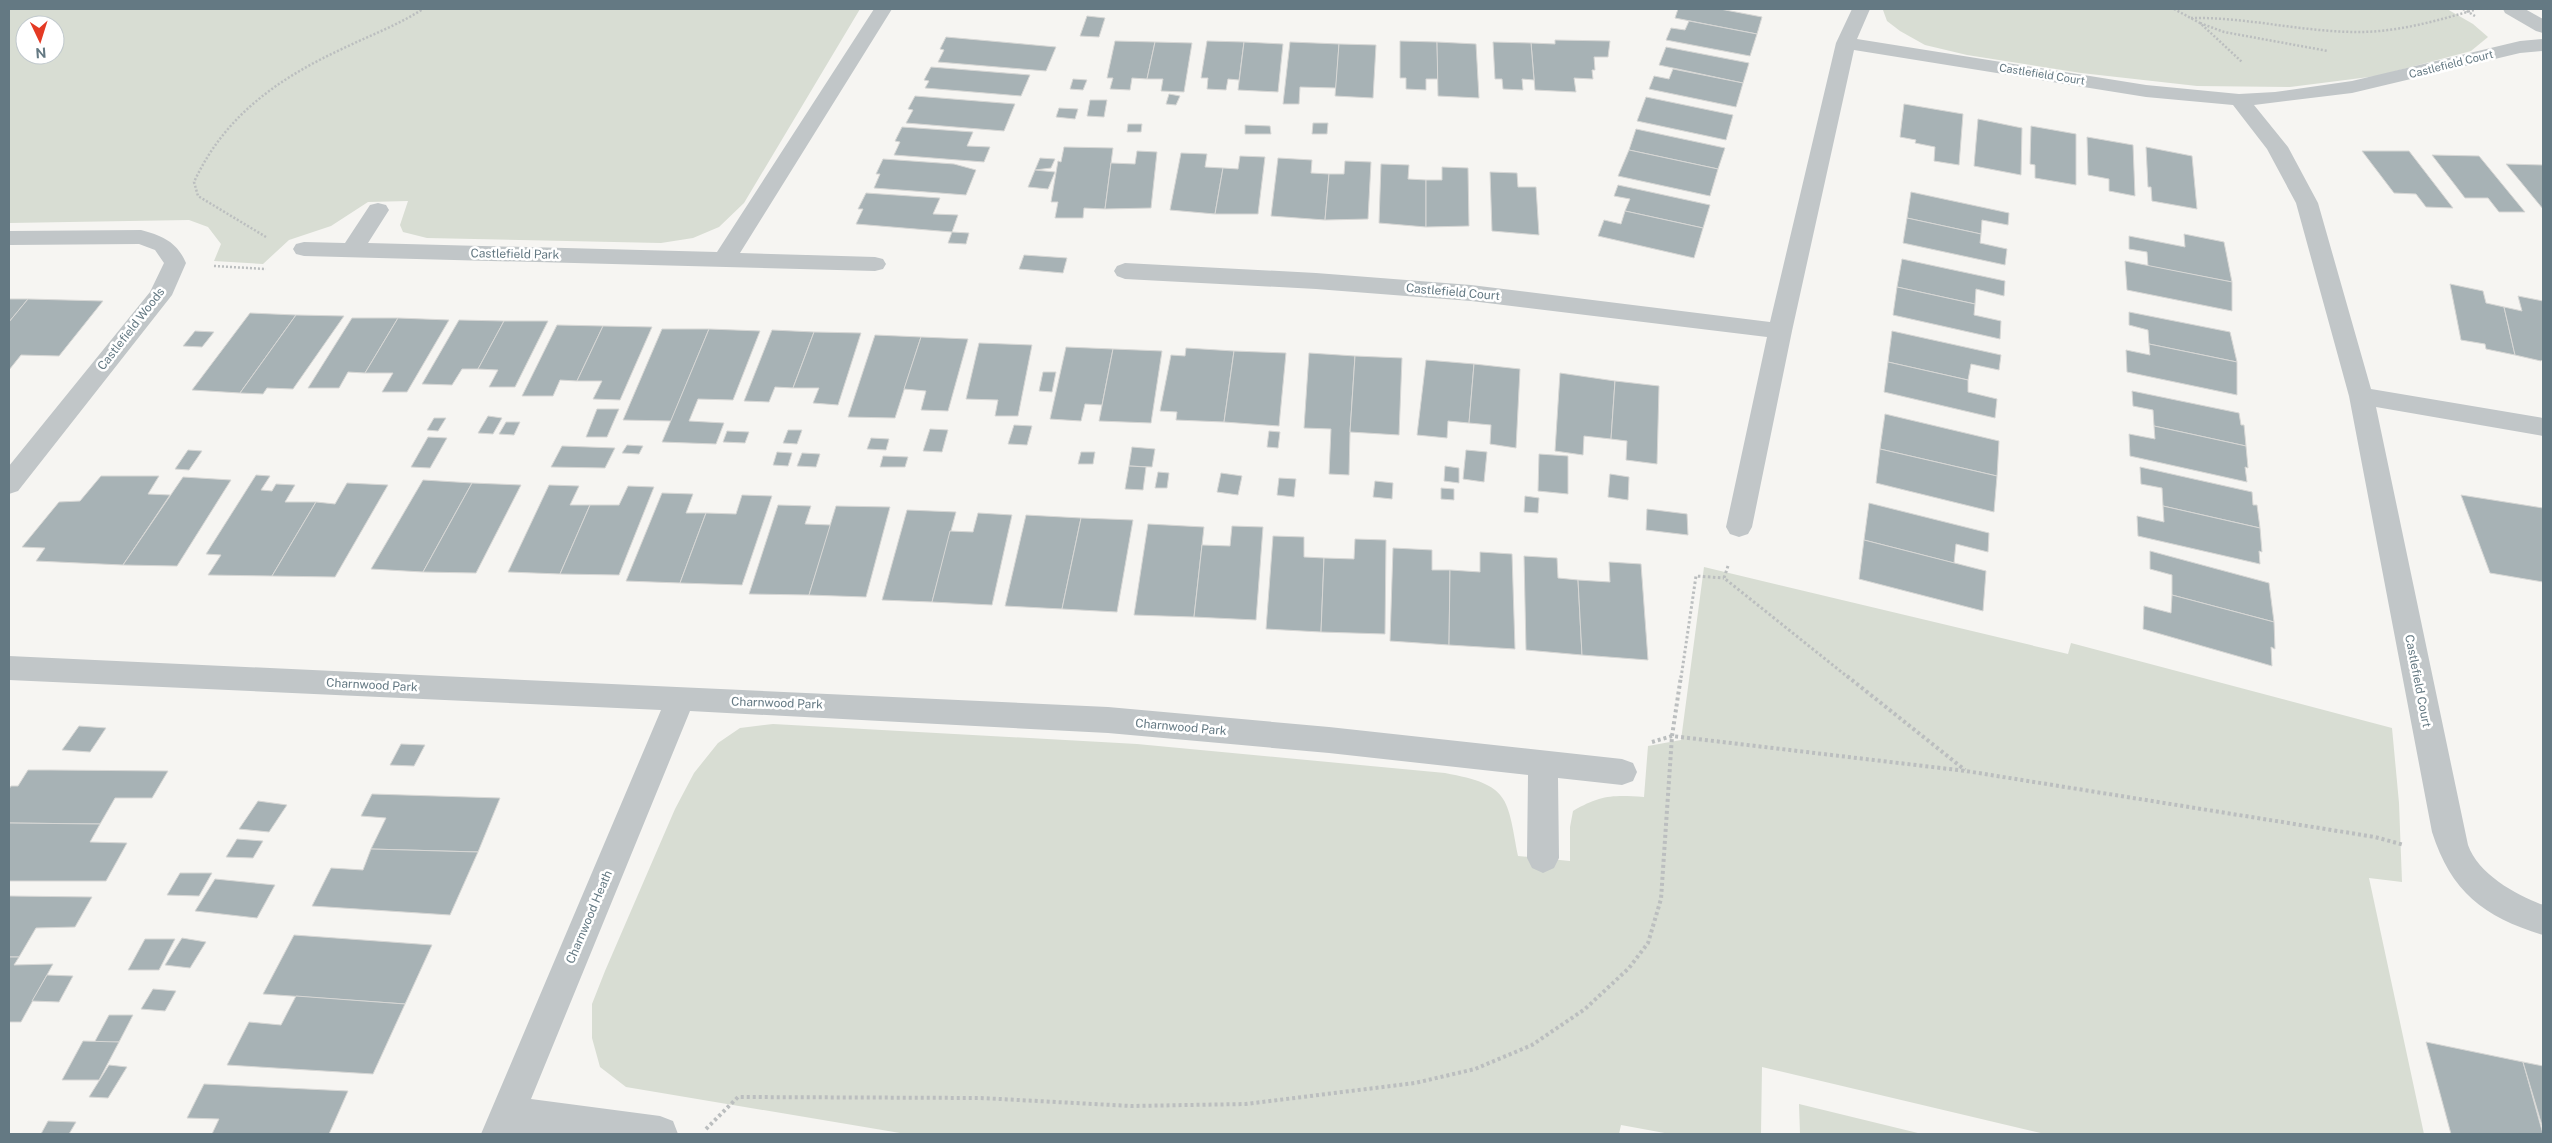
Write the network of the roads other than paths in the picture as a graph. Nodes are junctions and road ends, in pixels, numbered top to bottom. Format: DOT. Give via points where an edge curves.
graph roads {
  1 [pos="882,9"];
  2 [pos="1861,9"];
  3 [pos="2512,9"];
  4 [pos="2543,27"];
  5 [pos="1846,42"];
  6 [pos="2543,44"];
  7 [pos="2239,100"];
  8 [pos="378,210"];
  9 [pos="9,238"];
  10 [pos="304,249"];
  11 [pos="352,250"];
  12 [pos="725,258"];
  13 [pos="875,264"];
  14 [pos="1125,271"];
  15 [pos="1780,331"];
  16 [pos="2361,396"];
  17 [pos="2543,427"];
  18 [pos="9,484"];
  19 [pos="1739,527"];
  20 [pos="9,668"];
  21 [pos="680,699"];
  22 [pos="1543,764"];
  23 [pos="1622,772"];
  24 [pos="1543,858"];
  25 [pos="2543,920"];
  26 [pos="503,1124"];
  27 [pos="660,1134"];
  1 -- 12 [label="street"];
  2 -- 5 [label="street"];
  3 -- 4 [label="street"];
  5 -- 7 [label="street, Castlefield Court" via="2146,91"];
  5 -- 15 [label="street"];
  6 -- 7 [label="street, Castlefield Court" via="2352,86"];
  7 -- 16 [label="street, Castlefield Court" via="2277,147 2307,203"];
  8 -- 11 [label="street"];
  9 -- 18 [label="street, Castlefield Woods" via="141,237 163,245 175,264 160,295"];
  10 -- 11 [label="street, Castlefield Park"];
  11 -- 12 [label="street, Castlefield Park"];
  12 -- 13 [label="street, Castlefield Park"];
  14 -- 15 [label="street, Castlefield Court" via="1454,291"];
  15 -- 19 [label="street"];
  16 -- 17 [label="street"];
  16 -- 25 [label="street, Castlefield Court" via="2448,832 2458,859 2485,891 2522,914"];
  20 -- 21 [label="street, Charnwood Park"];
  21 -- 22 [label="street, Charnwood Park" via="1108,720"];
  21 -- 26 [label="street, Charnwood Heath"];
  22 -- 23 [label="street, Charnwood Park"];
  22 -- 24 [label="street"];
  26 -- 27 [label="street"];
}
